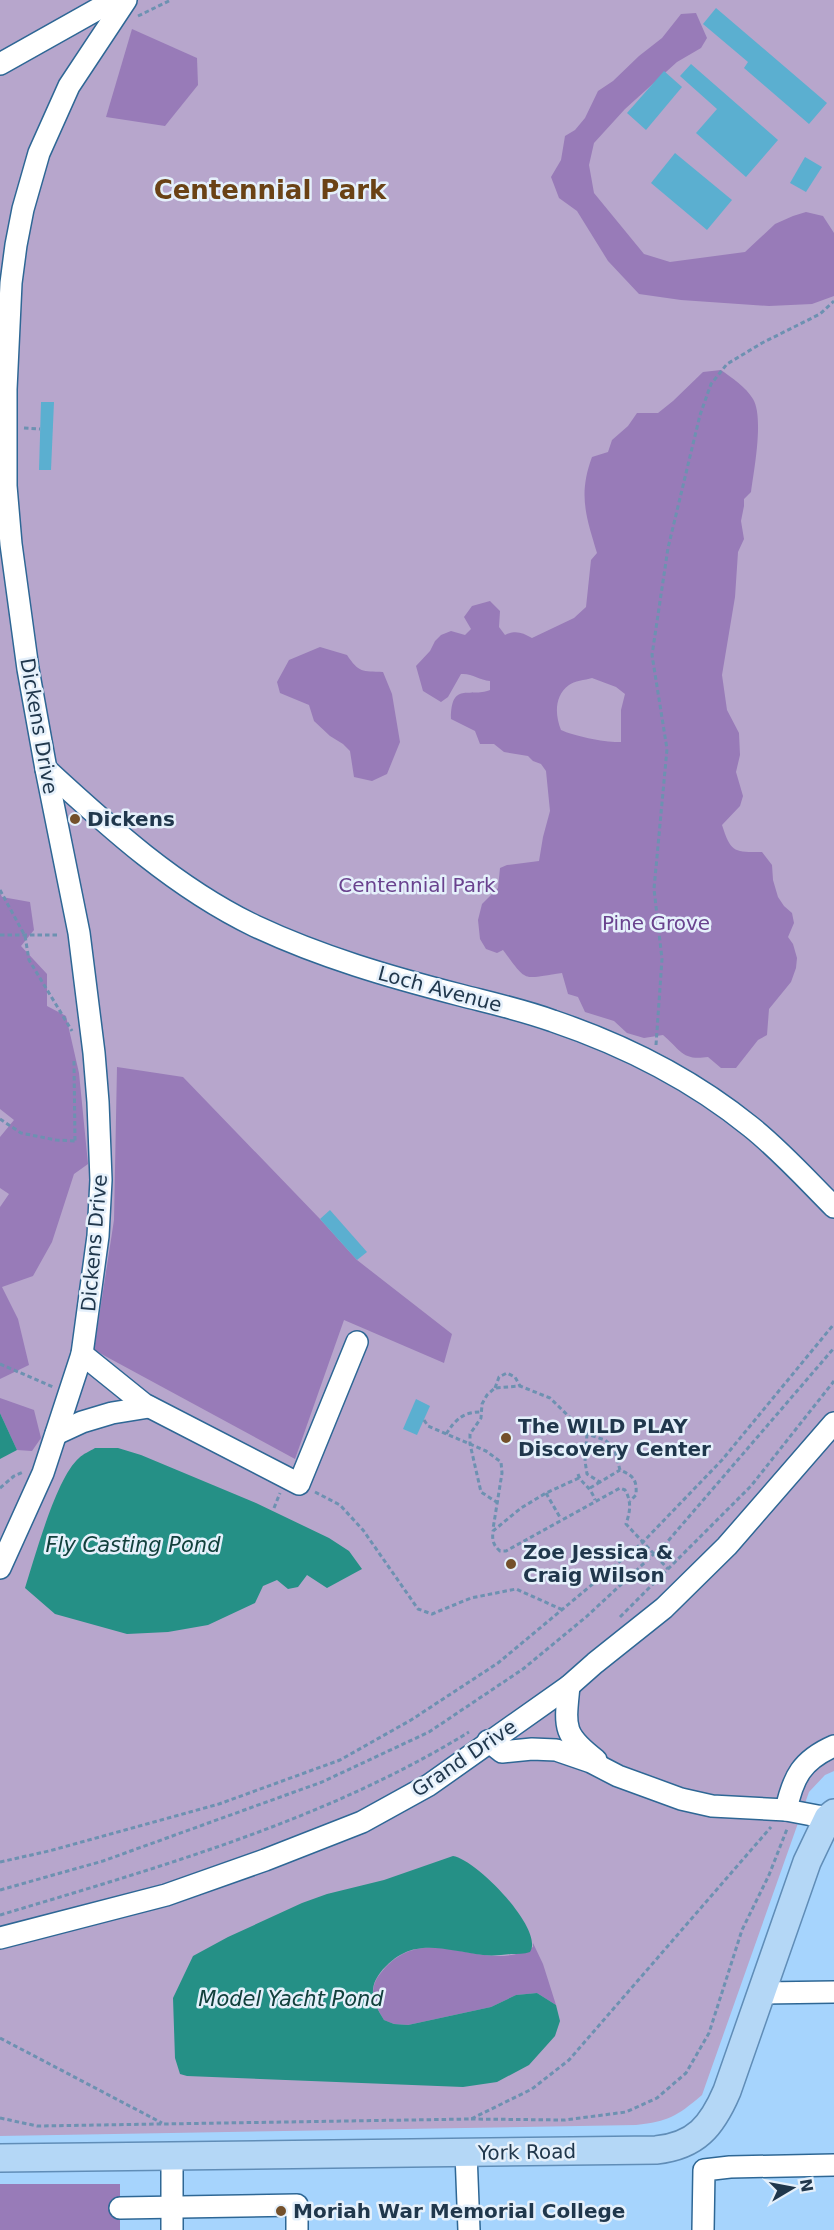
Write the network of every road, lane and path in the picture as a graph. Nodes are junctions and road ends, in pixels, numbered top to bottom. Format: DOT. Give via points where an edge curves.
graph roads {
  1 [pos="114,0"];
  2 [pos="171,0"];
  3 [pos="128,10"];
  4 [pos="0,64"];
  5 [pos="834,301"];
  6 [pos="46,769"];
  7 [pos="0,890"];
  8 [pos="79,933"];
  9 [pos="0,935"];
  10 [pos="25,936"];
  11 [pos="74,1035"];
  12 [pos="74,1059"];
  13 [pos="654,1065"];
  14 [pos="0,1119"];
  15 [pos="834,1207"];
  16 [pos="834,1324"];
  17 [pos="357,1342"];
  18 [pos="834,1348"];
  19 [pos="82,1354"];
  20 [pos="0,1364"];
  21 [pos="834,1381"];
  22 [pos="520,1386"];
  23 [pos="495,1388"];
  24 [pos="69,1394"];
  25 [pos="149,1407"];
  26 [pos="481,1412"];
  27 [pos="424,1420"];
  28 [pos="834,1423"];
  29 [pos="56,1434"];
  30 [pos="446,1434"];
  31 [pos="587,1434"];
  32 [pos="470,1444"];
  33 [pos="620,1470"];
  34 [pos="600,1482"];
  35 [pos="299,1484"];
  36 [pos="590,1488"];
  37 [pos="546,1493"];
  38 [pos="595,1500"];
  39 [pos="630,1501"];
  40 [pos="498,1503"];
  41 [pos="561,1519"];
  42 [pos="492,1531"];
  43 [pos="642,1543"];
  44 [pos="653,1554"];
  45 [pos="0,1568"];
  46 [pos="668,1569"];
  47 [pos="564,1610"];
  48 [pos="619,1618"];
  49 [pos="569,1686"];
  50 [pos="469,1732"];
  51 [pos="488,1741"];
  52 [pos="834,1746"];
  53 [pos="618,1776"];
  54 [pos="786,1810"];
  55 [pos="831,1816"];
  56 [pos="0,1862"];
  57 [pos="0,1890"];
  58 [pos="0,1915"];
  59 [pos="0,1938"];
  60 [pos="834,1992"];
  61 [pos="760,1993"];
  62 [pos="0,2038"];
  63 [pos="0,2118"];
  64 [pos="471,2119"];
  65 [pos="164,2124"];
  66 [pos="466,2153"];
  67 [pos="172,2156"];
  68 [pos="0,2158"];
  69 [pos="834,2165"];
  70 [pos="172,2207"];
  71 [pos="120,2208"];
  72 [pos="298,2229"];
  73 [pos="172,2230"];
  74 [pos="469,2230"];
  75 [pos="703,2230"];
  1 -- 4 [label="street"];
  2 -- 3 [label="path"];
  3 -- 6 [label="street, Dickens Drive" via="69,86 39,153 23,209 11,284 6,486 19,604"];
  5 -- 13 [label="path" via="820,314 727,364 711,384 668,548 652,655 666,748 654,889 662,959"];
  6 -- 8 [label="street, Dickens Drive"];
  6 -- 13 [label="street, Loch Avenue" via="159,866 254,925 373,971 554,1021"];
  7 -- 10 [label="path"];
  8 -- 10 [label="path"];
  8 -- 19 [label="street, Dickens Drive" via="94,1053 101,1180 98,1236"];
  9 -- 10 [label="path"];
  10 -- 11 [label="path" via="29,960"];
  12 -- 14 [label="path" via="75,1141 21,1133"];
  13 -- 15 [label="street, Loch Avenue" via="712,1098 752,1128"];
  16 -- 43 [label="path" via="722,1460"];
  17 -- 35 [label="street"];
  18 -- 44 [label="path"];
  19 -- 24 [label="street, Dickens Drive"];
  19 -- 25 [label="street"];
  20 -- 24 [label="path"];
  21 -- 46 [label="path" via="751,1486"];
  22 -- 23 [label="path"];
  22 -- 23 [label="path" via="507,1373 499,1377"];
  22 -- 31 [label="path" via="550,1398"];
  23 -- 26 [label="path" via="487,1395"];
  24 -- 29 [label="street, Dickens Drive"];
  25 -- 29 [label="street" via="112,1413"];
  25 -- 35 [label="street"];
  26 -- 30 [label="path" via="455,1420"];
  26 -- 32 [label="path" via="470,1434"];
  27 -- 30 [label="path"];
  28 -- 49 [label="street, Grand Drive" via="727,1546 664,1608"];
  29 -- 45 [label="street, Dickens Drive" via="43,1473"];
  30 -- 32 [label="path"];
  31 -- 33 [label="path" via="606,1440 614,1448"];
  31 -- 34 [label="path" via="587,1474"];
  32 -- 40 [label="path" via="481,1492"];
  32 -- 40 [label="path" via="501,1462"];
  33 -- 34 [label="path"];
  33 -- 39 [label="path" via="636,1482 636,1495"];
  34 -- 36 [label="path"];
  35 -- 47 [label="path" via="340,1505 363,1530 418,1609 432,1614 471,1598 516,1589"];
  36 -- 37 [label="path" via="578,1476"];
  36 -- 38 [label="path"];
  37 -- 41 [label="path"];
  37 -- 42 [label="path"];
  38 -- 39 [label="path" via="620,1488"];
  38 -- 41 [label="path"];
  39 -- 43 [label="path" via="626,1524"];
  40 -- 42 [label="path"];
  41 -- 42 [label="path" via="506,1551 496,1547"];
  43 -- 44 [label="path"];
  43 -- 47 [label="path"];
  44 -- 46 [label="path"];
  44 -- 57 [label="path" via="523,1669 429,1732 322,1782 103,1861"];
  46 -- 48 [label="path"];
  47 -- 56 [label="path" via="498,1663 411,1720 340,1760 219,1804"];
  49 -- 51 [label="street, Grand Drive"];
  49 -- 53 [label="street" via="569,1734"];
  50 -- 58 [label="path" via="430,1755 280,1824"];
  51 -- 53 [label="street" via="502,1752 556,1750"];
  51 -- 59 [label="street, Grand Drive" via="429,1785 351,1826 166,1895"];
  52 -- 54 [label="street" via="820,1752 803,1768 792,1784"];
  53 -- 54 [label="street" via="712,1806"];
  54 -- 55 [label="street"];
  54 -- 64 [label="path" via="569,2060 532,2089"];
  54 -- 64 [label="path" via="789,1824 742,1930 709,2032 686,2073 657,2098 626,2112 565,2120"];
  55 -- 61 [label="main road, York Road" via="807,1862"];
  60 -- 61 [label="street"];
  61 -- 66 [label="main road, York Road" via="718,2112 696,2137 656,2150"];
  62 -- 65 [label="path"];
  63 -- 65 [label="path" via="37,2127"];
  64 -- 65 [label="path"];
  66 -- 67 [label="main road, York Road"];
  66 -- 74 [label="street"];
  67 -- 68 [label="main road, York Road"];
  67 -- 70 [label="street"];
  69 -- 75 [label="street" via="704,2170"];
  70 -- 71 [label="street"];
  70 -- 72 [label="street" via="297,2205"];
  70 -- 73 [label="street"];
}
